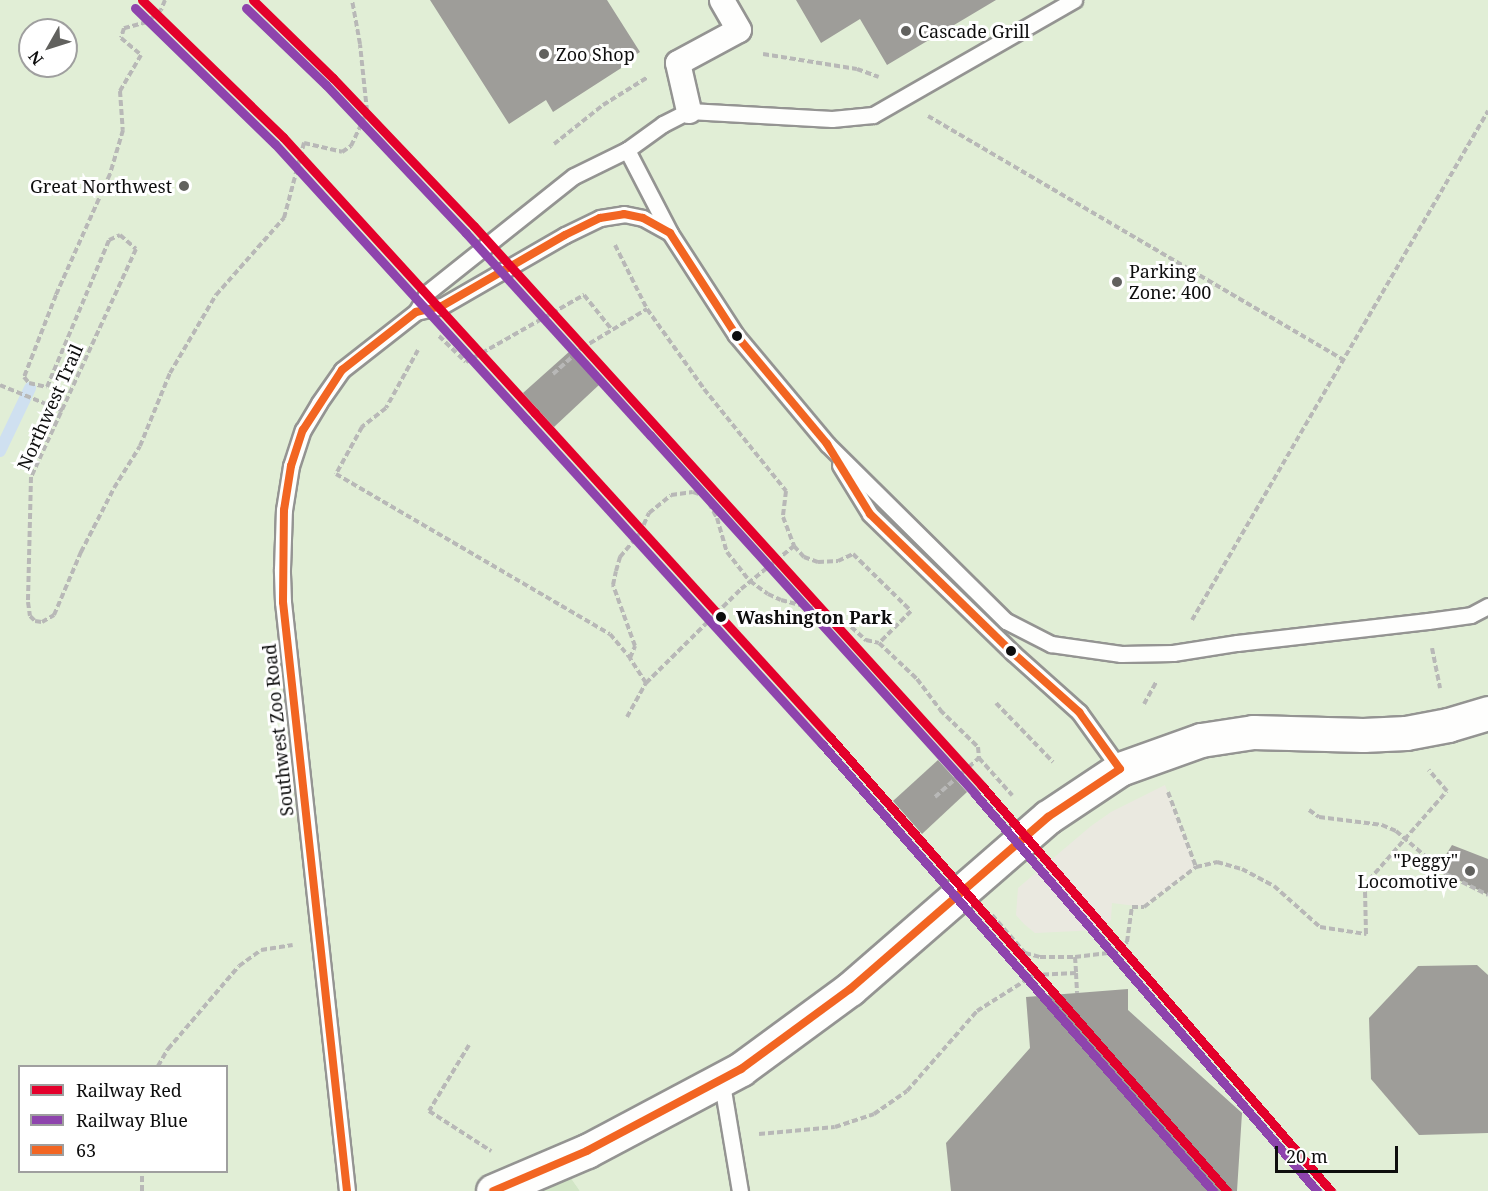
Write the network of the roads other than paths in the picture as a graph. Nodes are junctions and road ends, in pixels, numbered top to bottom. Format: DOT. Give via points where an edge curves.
graph roads {
  1 [pos="722,0"];
  2 [pos="1074,0"];
  3 [pos="689,111"];
  4 [pos="627,150"];
  5 [pos="670,233"];
  6 [pos="416,312"];
  7 [pos="827,444"];
  8 [pos="1488,606"];
  9 [pos="1488,713"];
  10 [pos="1120,769"];
  11 [pos="721,1078"];
  12 [pos="347,1191"];
  13 [pos="493,1191"];
  14 [pos="740,1191"];
  1 -- 3 [label="street" via="739,30 678,63"];
  2 -- 3 [label="lane" via="873,115 832,119"];
  3 -- 4 [label="lane, Southwest Zoo Road"];
  4 -- 5 [label="lane"];
  4 -- 6 [label="lane, Southwest Zoo Road" via="574,176 428,292"];
  5 -- 6 [label="lane, Southwest Zoo Road" via="643,218 624,214 600,218 442,306"];
  5 -- 7 [label="lane" via="736,335"];
  6 -- 12 [label="lane, Southwest Zoo Road" via="342,370 319,403 303,429 284,510 283,602"];
  7 -- 8 [label="lane" via="1006,621 1051,644 1121,654 1173,653 1471,615"];
  7 -- 10 [label="lane" via="870,514 1079,712"];
  9 -- 10 [label="street" via="1448,726 1406,733 1253,732 1201,740"];
  10 -- 11 [label="street" via="1048,817 850,989 741,1069"];
  11 -- 13 [label="street" via="587,1151"];
  11 -- 14 [label="lane"];
}
